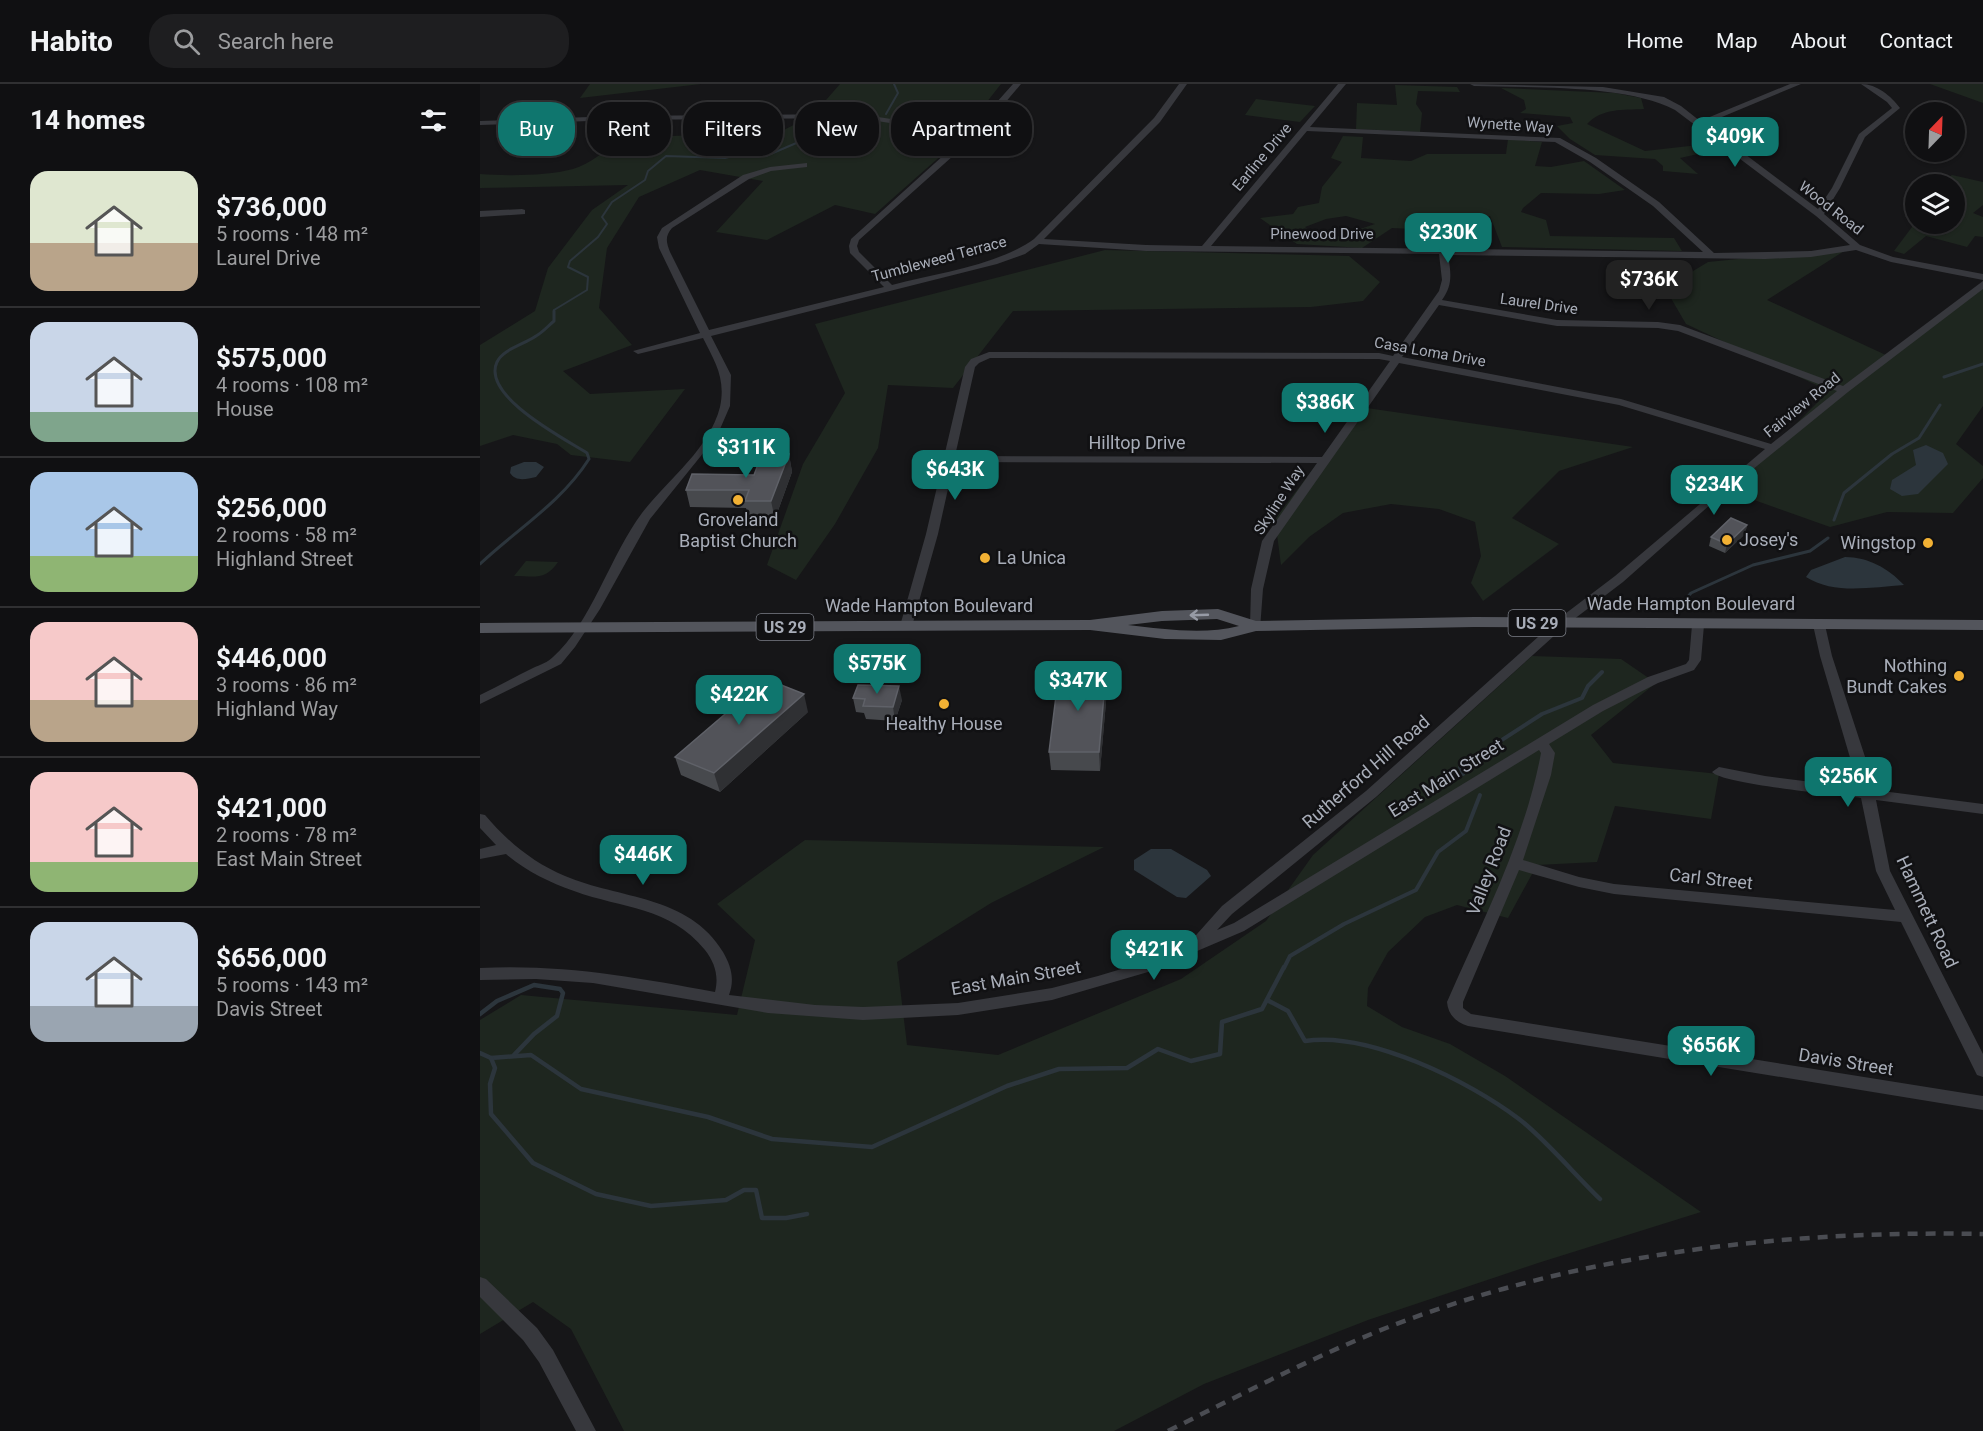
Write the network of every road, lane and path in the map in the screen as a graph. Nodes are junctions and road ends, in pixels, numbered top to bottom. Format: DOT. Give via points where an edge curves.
graph roads {
  1 [pos="1017,84"];
  2 [pos="1183,84"];
  3 [pos="1342,84"];
  4 [pos="1474,84"];
  5 [pos="1797,84"];
  6 [pos="1866,84"];
  7 [pos="1001,102"];
  8 [pos="891,121"];
  9 [pos="480,123"];
  10 [pos="1699,124"];
  11 [pos="1304,129"];
  12 [pos="947,156"];
  13 [pos="804,165"];
  14 [pos="522,212"];
  15 [pos="480,214"];
  16 [pos="1819,214"];
  17 [pos="1037,241"];
  18 [pos="1857,247"];
  19 [pos="1204,248"];
  20 [pos="1443,251"];
  21 [pos="1712,255"];
  22 [pos="1983,277"];
  23 [pos="1983,284"];
  24 [pos="889,287"];
  25 [pos="1437,302"];
  26 [pos="706,333"];
  27 [pos="638,351"];
  28 [pos="1396,359"];
  29 [pos="1844,390"];
  30 [pos="1772,448"];
  31 [pos="950,459"];
  32 [pos="1324,460"];
  33 [pos="1561,623"];
  34 [pos="1698,625"];
  35 [pos="1819,625"];
  36 [pos="1983,625"];
  37 [pos="906,626"];
  38 [pos="1256,626"];
  39 [pos="480,628"];
  40 [pos="583,628"];
  41 [pos="480,700"];
  42 [pos="1540,743"];
  43 [pos="1719,772"];
  44 [pos="1869,795"];
  45 [pos="1983,809"];
  46 [pos="480,819"];
  47 [pos="509,848"];
  48 [pos="480,854"];
  49 [pos="1515,863"];
  50 [pos="1905,917"];
  51 [pos="1193,946"];
  52 [pos="480,974"];
  53 [pos="720,999"];
  54 [pos="1456,1012"];
  55 [pos="1983,1070"];
  56 [pos="1983,1104"];
  57 [pos="480,1285"];
  58 [pos="586,1431"];
  1 -- 7 [label="street"];
  2 -- 17 [label="street, Tumbleweed Terrace" via="1157,120"];
  3 -- 11 [label="street, Earline Drive"];
  4 -- 10 [label="street, Wood Road" via="1635,93 1672,104"];
  5 -- 10 [label="street"];
  6 -- 16 [label="street" via="1896,108 1862,136"];
  8 -- 9 [label="street" via="858,116"];
  10 -- 16 [label="street, Wood Road"];
  11 -- 19 [label="street, Earline Drive"];
  11 -- 21 [label="street, Wynette Way" via="1557,140 1656,204"];
  12 -- 24 [label="street" via="855,239 855,253"];
  13 -- 26 [label="street" via="746,177 662,234 661,241"];
  14 -- 15 [label="street"];
  16 -- 18 [label="street, Wood Road"];
  17 -- 19 [label="street, Pinewood Drive"];
  17 -- 24 [label="street, Tumbleweed Terrace" via="1001,260"];
  18 -- 21 [label="street, Pinewood Drive" via="1790,256"];
  18 -- 22 [label="street, Wood Road" via="1891,259"];
  19 -- 20 [label="street, Pinewood Drive"];
  20 -- 21 [label="street, Pinewood Drive"];
  20 -- 25 [label="street, Skyline Way" via="1447,280"];
  23 -- 29 [label="street, Fairview Road"];
  24 -- 26 [label="street, Tumbleweed Terrace"];
  25 -- 28 [label="street, Skyline Way"];
  25 -- 29 [label="street, Laurel Drive" via="1557,323 1680,328"];
  26 -- 27 [label="street, Tumbleweed Terrace"];
  26 -- 40 [label="street" via="727,383 718,425 639,526"];
  28 -- 30 [label="street, Casa Loma Drive" via="1621,402"];
  28 -- 31 [label="street, Casa Loma Drive" via="1342,354 980,358 970,367"];
  28 -- 32 [label="street, Skyline Way"];
  29 -- 30 [label="street, Fairview Road"];
  30 -- 33 [label="street, Fairview Road" via="1619,579"];
  31 -- 32 [label="street, Hilltop Drive"];
  31 -- 37 [label="street"];
  32 -- 38 [label="street, Skyline Way" via="1268,541 1257,589"];
  33 -- 34 [label="main road, Wade Hampton Boulevard / US 29"];
  33 -- 38 [label="main road, Wade Hampton Boulevard / US 29"];
  33 -- 51 [label="street, Rutherford Hill Road" via="1371,794 1227,910"];
  34 -- 35 [label="main road, Wade Hampton Boulevard / US 29"];
  34 -- 42 [label="street, East Main Street" via="1695,660 1690,667 1619,696"];
  35 -- 36 [label="main road, Wade Hampton Boulevard / US 29"];
  35 -- 44 [label="street, Hammett Road"];
  37 -- 38 [label="main road, Wade Hampton Boulevard / US 29" via="1090,625 1166,634 1221,635"];
  37 -- 40 [label="main road, Wade Hampton Boulevard / US 29"];
  39 -- 40 [label="main road, Wade Hampton Boulevard / US 29"];
  40 -- 41 [label="street" via="557,661"];
  42 -- 49 [label="street, Valley Road" via="1548,753 1544,775"];
  42 -- 51 [label="street, East Main Street" via="1267,912"];
  43 -- 44 [label="street"];
  44 -- 45 [label="street"];
  44 -- 50 [label="street, Hammett Road" via="1883,871"];
  46 -- 47 [label="street"];
  47 -- 48 [label="street"];
  47 -- 53 [label="street" via="540,871 562,881 682,918 702,935 722,962 726,984"];
  49 -- 50 [label="street, Carl Street" via="1614,888"];
  49 -- 54 [label="street, Valley Road" via="1455,1002"];
  50 -- 55 [label="street, Hammett Road"];
  51 -- 53 [label="street, East Main Street" via="1097,983 1043,996 939,1011 868,1014 767,1007"];
  52 -- 53 [label="street, East Main Street" via="595,977"];
  54 -- 56 [label="street, Davis Street" via="1468,1020"];
  57 -- 58 [label="street" via="508,1310 546,1356"];
}
